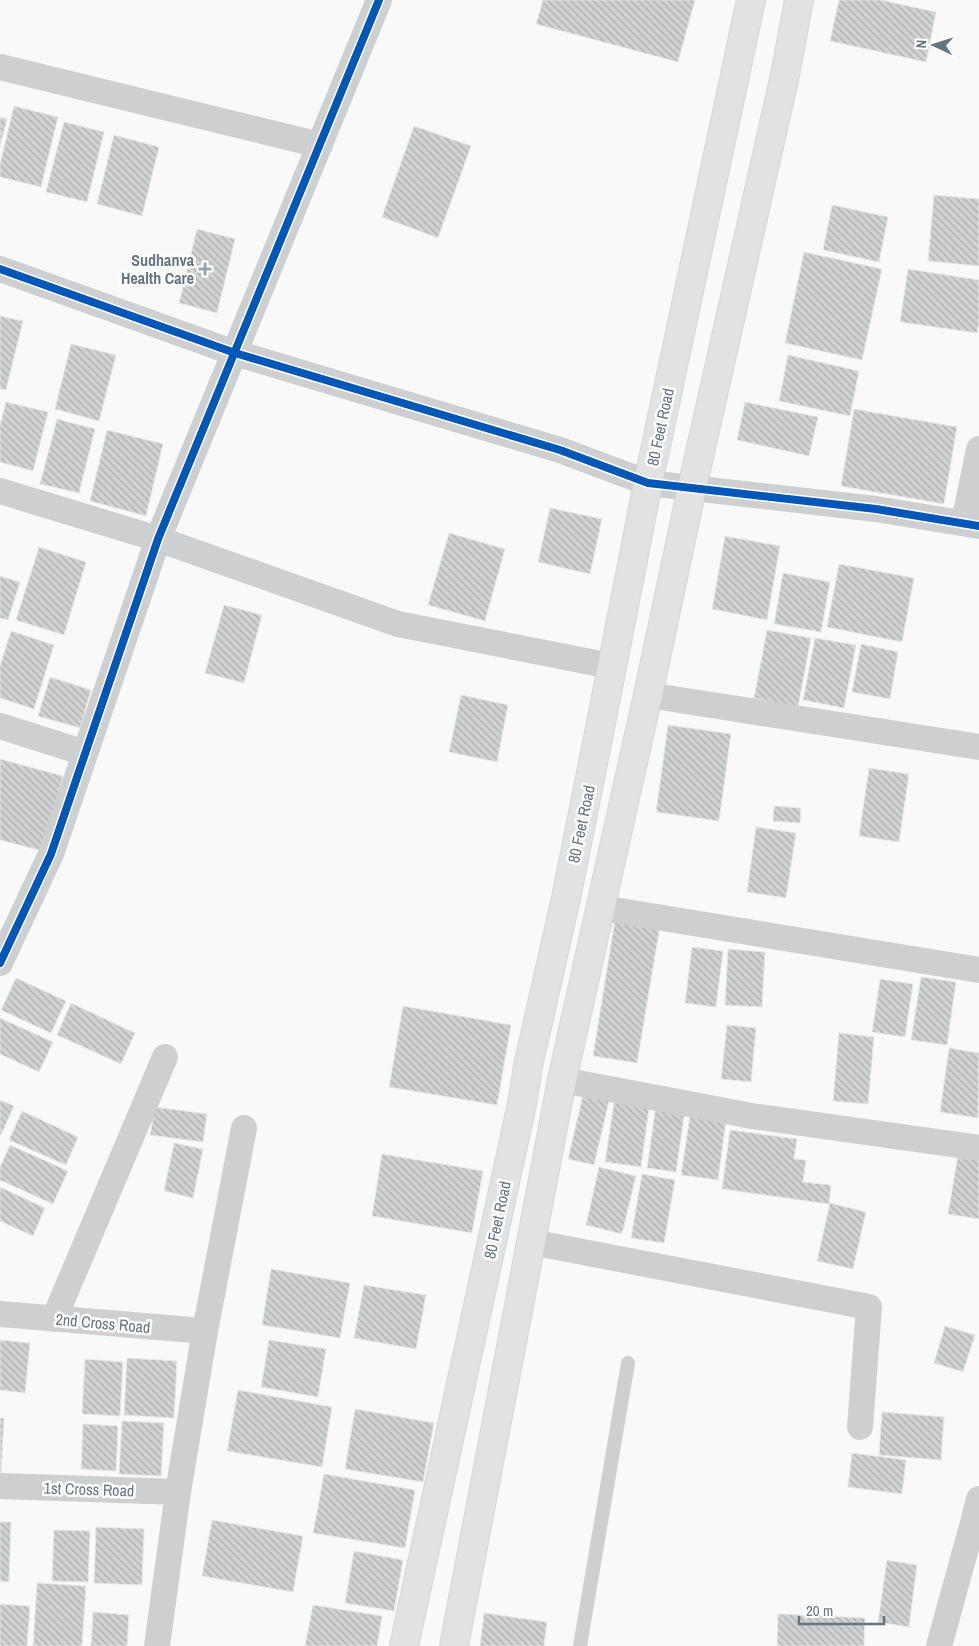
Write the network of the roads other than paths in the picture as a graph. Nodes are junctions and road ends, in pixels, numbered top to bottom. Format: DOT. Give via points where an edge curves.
graph roads {
  1 [pos="379,0"];
  2 [pos="751,0"];
  3 [pos="799,0"];
  4 [pos="0,67"];
  5 [pos="320,145"];
  6 [pos="0,269"];
  7 [pos="235,353"];
  8 [pos="979,448"];
  9 [pos="648,483"];
  10 [pos="692,488"];
  11 [pos="0,491"];
  12 [pos="971,524"];
  13 [pos="158,539"];
  14 [pos="612,666"];
  15 [pos="648,695"];
  16 [pos="0,726"];
  17 [pos="979,748"];
  18 [pos="85,753"];
  19 [pos="602,908"];
  20 [pos="0,961"];
  21 [pos="979,970"];
  22 [pos="165,1057"];
  23 [pos="562,1080"];
  24 [pos="244,1128"];
  25 [pos="979,1148"];
  26 [pos="532,1242"];
  27 [pos="0,1314"];
  28 [pos="54,1319"];
  29 [pos="205,1331"];
  30 [pos="628,1363"];
  31 [pos="860,1428"];
  32 [pos="0,1486"];
  33 [pos="178,1492"];
  34 [pos="977,1516"];
  35 [pos="157,1646"];
  36 [pos="404,1646"];
  37 [pos="454,1646"];
  38 [pos="580,1646"];
  39 [pos="939,1646"];
  1 -- 5 [label="street"];
  2 -- 9 [label="main road, 80 Feet Road"];
  3 -- 10 [label="main road"];
  4 -- 5 [label="street"];
  5 -- 7 [label="street"];
  6 -- 7 [label="street"];
  7 -- 9 [label="street" via="560,450"];
  7 -- 13 [label="street"];
  8 -- 12 [label="street"];
  9 -- 10 [label="street"];
  9 -- 14 [label="main road, 80 Feet Road"];
  10 -- 12 [label="street" via="876,508"];
  10 -- 15 [label="main road"];
  11 -- 13 [label="street"];
  13 -- 14 [label="street" via="398,624"];
  13 -- 18 [label="street"];
  14 -- 36 [label="main road, 80 Feet Road" via="568,888"];
  15 -- 17 [label="street"];
  15 -- 19 [label="main road"];
  16 -- 18 [label="street"];
  18 -- 20 [label="street" via="51,854"];
  19 -- 21 [label="street"];
  19 -- 23 [label="main road"];
  22 -- 28 [label="street"];
  23 -- 25 [label="street" via="752,1116"];
  23 -- 26 [label="main road"];
  24 -- 29 [label="street"];
  26 -- 31 [label="street" via="869,1306"];
  26 -- 37 [label="main road"];
  27 -- 28 [label="street, 2nd Cross Road"];
  28 -- 29 [label="street, 2nd Cross Road"];
  29 -- 33 [label="street"];
  30 -- 38 [label="lane"];
  32 -- 33 [label="street, 1st Cross Road"];
  33 -- 35 [label="street"];
  34 -- 39 [label="street"];
}
